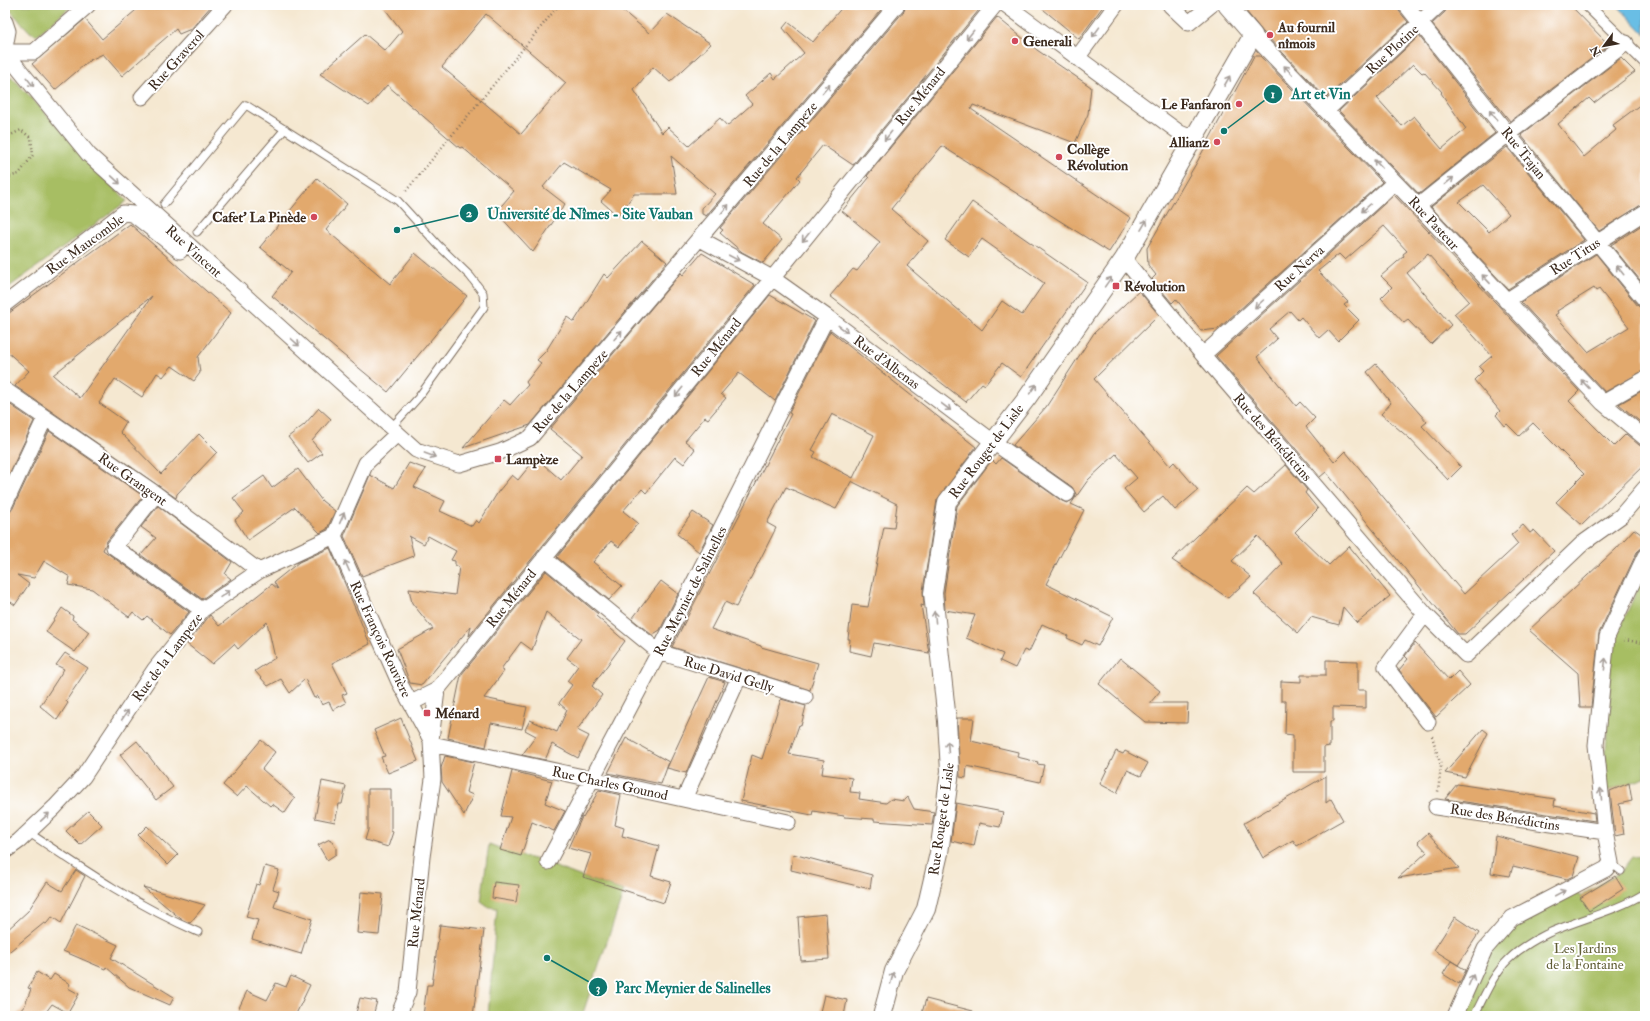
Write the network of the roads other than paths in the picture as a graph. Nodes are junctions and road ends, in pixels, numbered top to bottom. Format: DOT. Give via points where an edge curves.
graph roads {
  1 [pos="88,5"];
  2 [pos="225,5"];
  3 [pos="897,5"];
  4 [pos="995,5"];
  5 [pos="1006,5"];
  6 [pos="1116,5"];
  7 [pos="1170,5"];
  8 [pos="1211,5"];
  9 [pos="1227,5"];
  10 [pos="1406,5"];
  11 [pos="1439,5"];
  12 [pos="1586,5"];
  13 [pos="5,22"];
  14 [pos="1420,23"];
  15 [pos="1253,35"];
  16 [pos="1626,43"];
  17 [pos="5,48"];
  18 [pos="5,52"];
  19 [pos="1077,58"];
  20 [pos="1645,62"];
  21 [pos="142,97"];
  22 [pos="1327,110"];
  23 [pos="285,129"];
  24 [pos="1508,134"];
  25 [pos="1194,139"];
  26 [pos="1395,182"];
  27 [pos="164,204"];
  28 [pos="1418,206"];
  29 [pos="1645,212"];
  30 [pos="197,232"];
  31 [pos="700,239"];
  32 [pos="1597,242"];
  33 [pos="1124,259"];
  34 [pos="772,278"];
  35 [pos="1645,300"];
  36 [pos="1506,301"];
  37 [pos="5,304"];
  38 [pos="827,317"];
  39 [pos="279,328"];
  40 [pos="1203,355"];
  41 [pos="1645,378"];
  42 [pos="5,390"];
  43 [pos="1603,403"];
  44 [pos="45,418"];
  45 [pos="394,431"];
  46 [pos="1645,438"];
  47 [pos="992,442"];
  48 [pos="1645,488"];
  49 [pos="156,494"];
  50 [pos="1067,494"];
  51 [pos="5,504"];
  52 [pos="334,536"];
  53 [pos="1645,556"];
  54 [pos="544,558"];
  55 [pos="259,571"];
  56 [pos="202,610"];
  57 [pos="1425,614"];
  58 [pos="659,652"];
  59 [pos="739,677"];
  60 [pos="437,690"];
  61 [pos="805,697"];
  62 [pos="411,703"];
  63 [pos="1428,722"];
  64 [pos="432,742"];
  65 [pos="593,780"];
  66 [pos="684,799"];
  67 [pos="1436,806"];
  68 [pos="788,822"];
  69 [pos="28,832"];
  70 [pos="1605,832"];
  71 [pos="5,851"];
  72 [pos="548,862"];
  73 [pos="1645,894"];
  74 [pos="198,932"];
  75 [pos="398,1016"];
  76 [pos="882,1016"];
  77 [pos="1455,1016"];
  78 [pos="1474,1016"];
  1 -- 18 [label="street" via="34,52"];
  2 -- 21 [label="street, Rue Graverol"];
  31 -- 3 [label="street, Rue de la Lampeze, one-way"];
  4 -- 34 [label="street, Rue Ménard, one-way"];
  5 -- 19 [label="street"];
  6 -- 19 [label="street, one-way"];
  7 -- 8 [label="street" via="1189,24"];
  9 -- 15 [label="street, Rue Pasteur"];
  10 -- 14 [label="street, Rue Trajan"];
  11 -- 14 [label="street, Rue Plotine"];
  12 -- 16 [label="street"];
  13 -- 17 [label="street" via="8,31"];
  14 -- 22 [label="street, Rue Plotine"];
  24 -- 14 [label="street, Rue Trajan, one-way"];
  22 -- 15 [label="street, Rue Pasteur, one-way"];
  25 -- 15 [label="street, Rue Rouget de Lisle, one-way"];
  16 -- 20 [label="street"];
  16 -- 24 [label="street"];
  18 -- 39 [label="street, Rue Vincent, one-way" via="89,155"];
  19 -- 25 [label="street" via="1180,133"];
  26 -- 22 [label="street, Rue Pasteur, one-way"];
  23 -- 27 [label="lane" via="246,105"];
  23 -- 30 [label="lane"];
  23 -- 45 [label="lane" via="398,201 483,293 484,306"];
  28 -- 24 [label="street, one-way"];
  24 -- 32 [label="street, Rue Trajan"];
  33 -- 25 [label="street, Rue Rouget de Lisle, one-way"];
  26 -- 28 [label="street, Rue Pasteur"];
  26 -- 40 [label="street, Rue Nerva, one-way"];
  36 -- 28 [label="street, Rue Pasteur, one-way"];
  29 -- 32 [label="street, Rue Titus"];
  31 -- 34 [label="street, Rue d'Albenas, one-way"];
  45 -- 31 [label="street, Rue de la Lampeze, one-way" via="416,450 459,464 500,452 530,438"];
  35 -- 32 [label="street, Rue Trajan, one-way"];
  32 -- 36 [label="street, Rue Titus"];
  33 -- 40 [label="street, Rue des Bénédictins"];
  47 -- 33 [label="street, Rue Rouget de Lisle, one-way" via="1027,398"];
  34 -- 38 [label="street, Rue d'Albenas"];
  34 -- 54 [label="street, Rue Ménard, one-way"];
  43 -- 36 [label="street, Rue Pasteur, one-way"];
  37 -- 39 [label="street, Rue Maucomble" via="124,212 133,214"];
  38 -- 47 [label="street, Rue d'Albenas, one-way"];
  38 -- 58 [label="street, Rue Meynier de Salinelles"];
  39 -- 45 [label="street, Rue Vincent, one-way"];
  40 -- 57 [label="street, Rue des Bénédictins"];
  41 -- 43 [label="street"];
  42 -- 44 [label="street, Rue Grangent"];
  43 -- 46 [label="street, Rue Pasteur"];
  44 -- 49 [label="street, Rue Grangent"];
  44 -- 51 [label="street"];
  52 -- 45 [label="street, one-way" via="366,463"];
  47 -- 50 [label="street, Rue d'Albenas"];
  76 -- 47 [label="street, Rue Rouget de Lisle, one-way" via="894,972 926,909 939,853 950,771 933,593 948,502"];
  48 -- 57 [label="street, Rue des Bénédictins" via="1620,516 1583,544 1466,655"];
  49 -- 55 [label="street, Rue Grangent"];
  49 -- 56 [label="street" via="114,547"];
  52 -- 55 [label="street, Rue de la Lampeze"];
  62 -- 52 [label="street, Rue François Rouvière, one-way" via="399,682"];
  70 -- 53 [label="street, one-way" via="1596,745 1607,637"];
  54 -- 58 [label="street, Rue David Gelly"];
  54 -- 60 [label="street, Rue Ménard"];
  56 -- 55 [label="street, Rue de la Lampeze, one-way"];
  69 -- 56 [label="street, Rue de la Lampeze, one-way" via="83,777 155,669"];
  57 -- 63 [label="street" via="1386,667"];
  58 -- 59 [label="street, Rue David Gelly"];
  58 -- 65 [label="street, Rue Meynier de Salinelles"];
  59 -- 61 [label="street, Rue David Gelly"];
  59 -- 66 [label="street"];
  60 -- 62 [label="street, Rue Ménard"];
  60 -- 64 [label="street, Rue Ménard"];
  62 -- 64 [label="street, Rue François Rouvière"];
  64 -- 65 [label="street, Rue Charles Gounod"];
  64 -- 75 [label="street, Rue Ménard" via="433,779 408,992"];
  65 -- 66 [label="street, Rue Charles Gounod"];
  65 -- 72 [label="street, Rue Meynier de Salinelles"];
  66 -- 68 [label="street, Rue Charles Gounod"];
  67 -- 70 [label="street, Rue des Bénédictins"];
  69 -- 71 [label="street, Rue de la Lampeze"];
  69 -- 74 [label="lane" via="106,884 164,918"];
  77 -- 70 [label="street, one-way" via="1485,949 1512,918 1606,869 1616,867"];
  73 -- 78 [label="lane" via="1622,906 1548,933 1523,947 1508,960 1494,979"];
}
